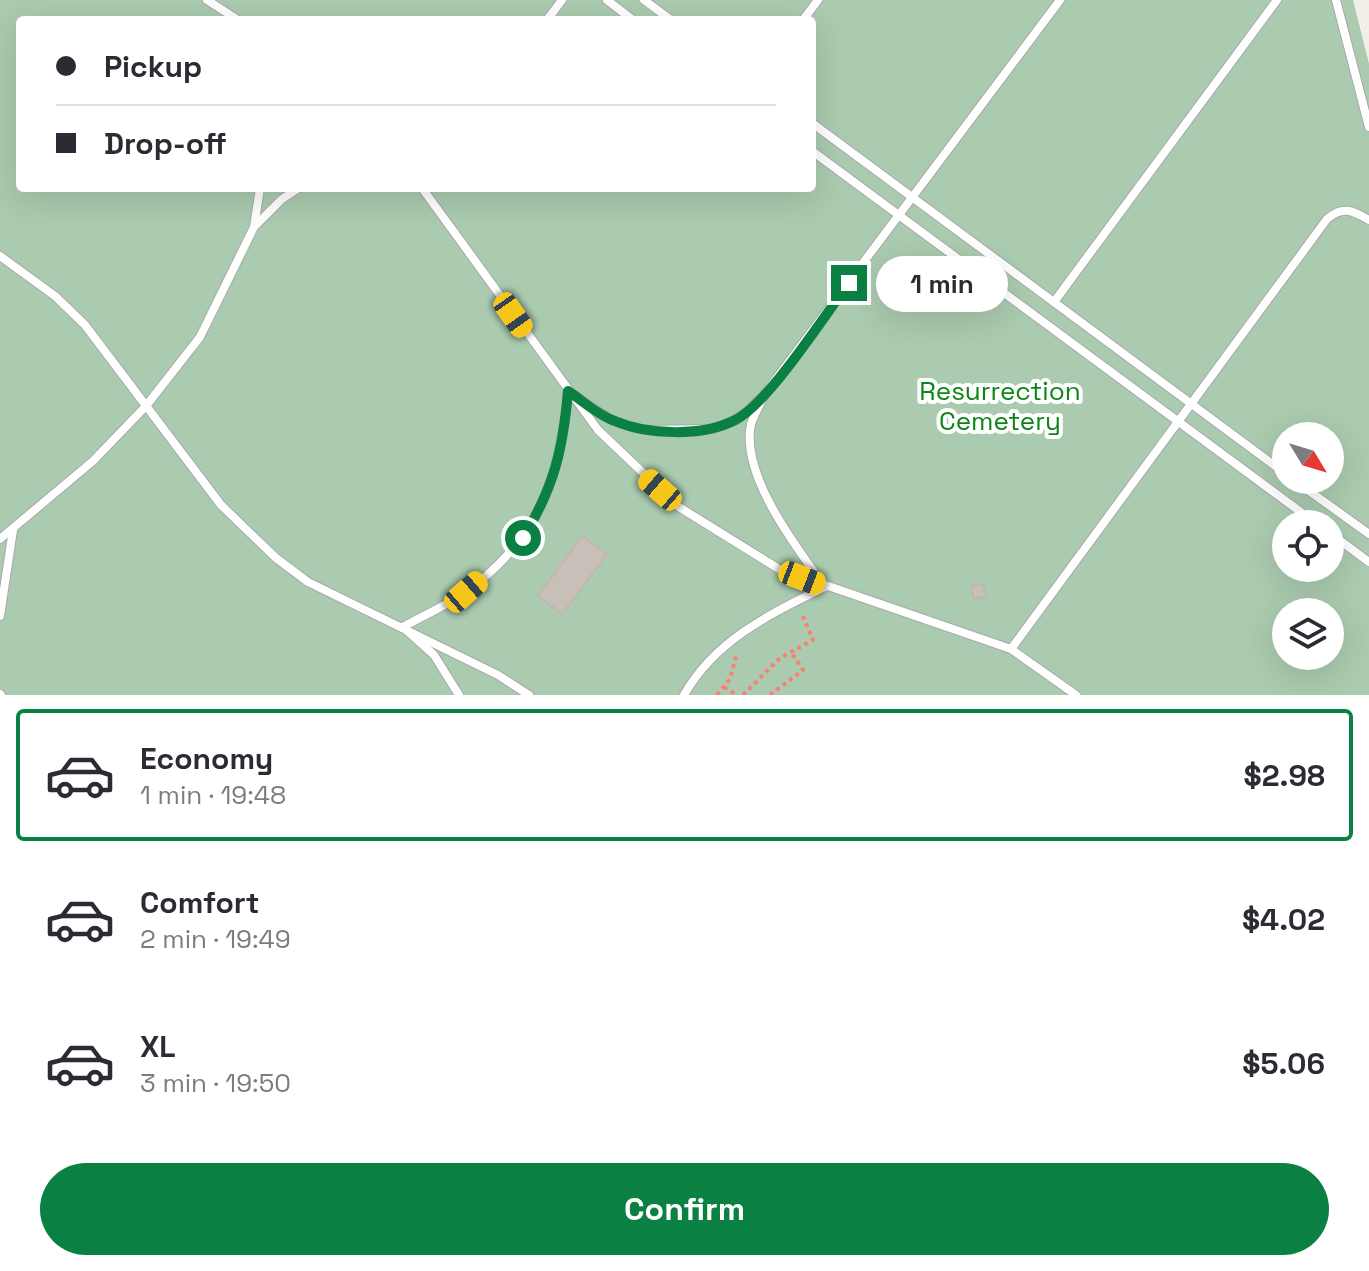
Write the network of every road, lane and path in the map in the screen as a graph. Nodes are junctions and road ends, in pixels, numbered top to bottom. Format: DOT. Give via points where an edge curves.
graph roads {
  1 [pos="207,0"];
  2 [pos="607,0"];
  3 [pos="644,0"];
  4 [pos="1060,0"];
  5 [pos="1277,0"];
  6 [pos="1336,0"];
  7 [pos="230,16"];
  8 [pos="628,16"];
  9 [pos="666,16"];
  10 [pos="816,126"];
  11 [pos="1369,127"];
  12 [pos="816,154"];
  13 [pos="259,192"];
  14 [pos="293,192"];
  15 [pos="425,192"];
  16 [pos="914,198"];
  17 [pos="900,216"];
  18 [pos="1369,220"];
  19 [pos="254,227"];
  20 [pos="0,256"];
  21 [pos="1054,302"];
  22 [pos="568,391"];
  23 [pos="764,395"];
  24 [pos="1189,403"];
  25 [pos="146,406"];
  26 [pos="1177,421"];
  27 [pos="1272,464"];
  28 [pos="1313,494"];
  29 [pos="1298,510"];
  30 [pos="13,530"];
  31 [pos="1369,534"];
  32 [pos="0,539"];
  33 [pos="1344,543"];
  34 [pos="1369,562"];
  35 [pos="825,587"];
  36 [pos="796,601"];
  37 [pos="0,616"];
  38 [pos="403,627"];
  39 [pos="738,635"];
  40 [pos="1011,649"];
  41 [pos="791,652"];
  42 [pos="724,687"];
  43 [pos="459,695"];
  44 [pos="529,695"];
  45 [pos="684,695"];
  46 [pos="717,695"];
  47 [pos="740,695"];
  48 [pos="770,695"];
  49 [pos="1076,695"];
  1 -- 7 [label="lane"];
  2 -- 8 [label="lane"];
  3 -- 9 [label="lane"];
  4 -- 16 [label="lane"];
  5 -- 21 [label="lane"];
  6 -- 11 [label="lane"];
  10 -- 16 [label="lane"];
  12 -- 17 [label="lane"];
  13 -- 19 [label="lane"];
  14 -- 19 [label="lane"];
  15 -- 22 [label="lane"];
  16 -- 17 [label="lane"];
  16 -- 21 [label="lane"];
  17 -- 23 [label="lane"];
  17 -- 26 [label="lane"];
  18 -- 24 [label="lane" via="1351,209 1327,219"];
  19 -- 25 [label="lane" via="200,337"];
  20 -- 25 [label="lane" via="85,325"];
  21 -- 24 [label="lane"];
  22 -- 23 [label="lane" via="613,421 644,430 712,429 737,420"];
  22 -- 35 [label="lane" via="598,430 679,507 779,569"];
  22 -- 38 [label="lane" via="555,476 523,538 466,592"];
  23 -- 35 [label="lane" via="751,425 757,470 780,522"];
  24 -- 26 [label="lane"];
  24 -- 27 [label="lane"];
  25 -- 30 [label="lane" via="93,461"];
  25 -- 38 [label="lane" via="221,505 276,558 308,582"];
  26 -- 29 [label="lane"];
  26 -- 40 [label="lane"];
  28 -- 31 [label="lane"];
  30 -- 32 [label="lane"];
  30 -- 37 [label="lane"];
  33 -- 34 [label="lane"];
  35 -- 36 [label="lane"];
  35 -- 40 [label="lane"];
  36 -- 39 [label="lane"];
  36 -- 41 [label="path" via="813,640"];
  38 -- 43 [label="lane" via="434,655"];
  38 -- 44 [label="lane"];
  39 -- 42 [label="path" via="736,662"];
  39 -- 45 [label="lane" via="699,669"];
  40 -- 49 [label="lane"];
  41 -- 47 [label="path"];
  41 -- 48 [label="path" via="803,670"];
  42 -- 46 [label="path"];
  42 -- 47 [label="path"];
}
